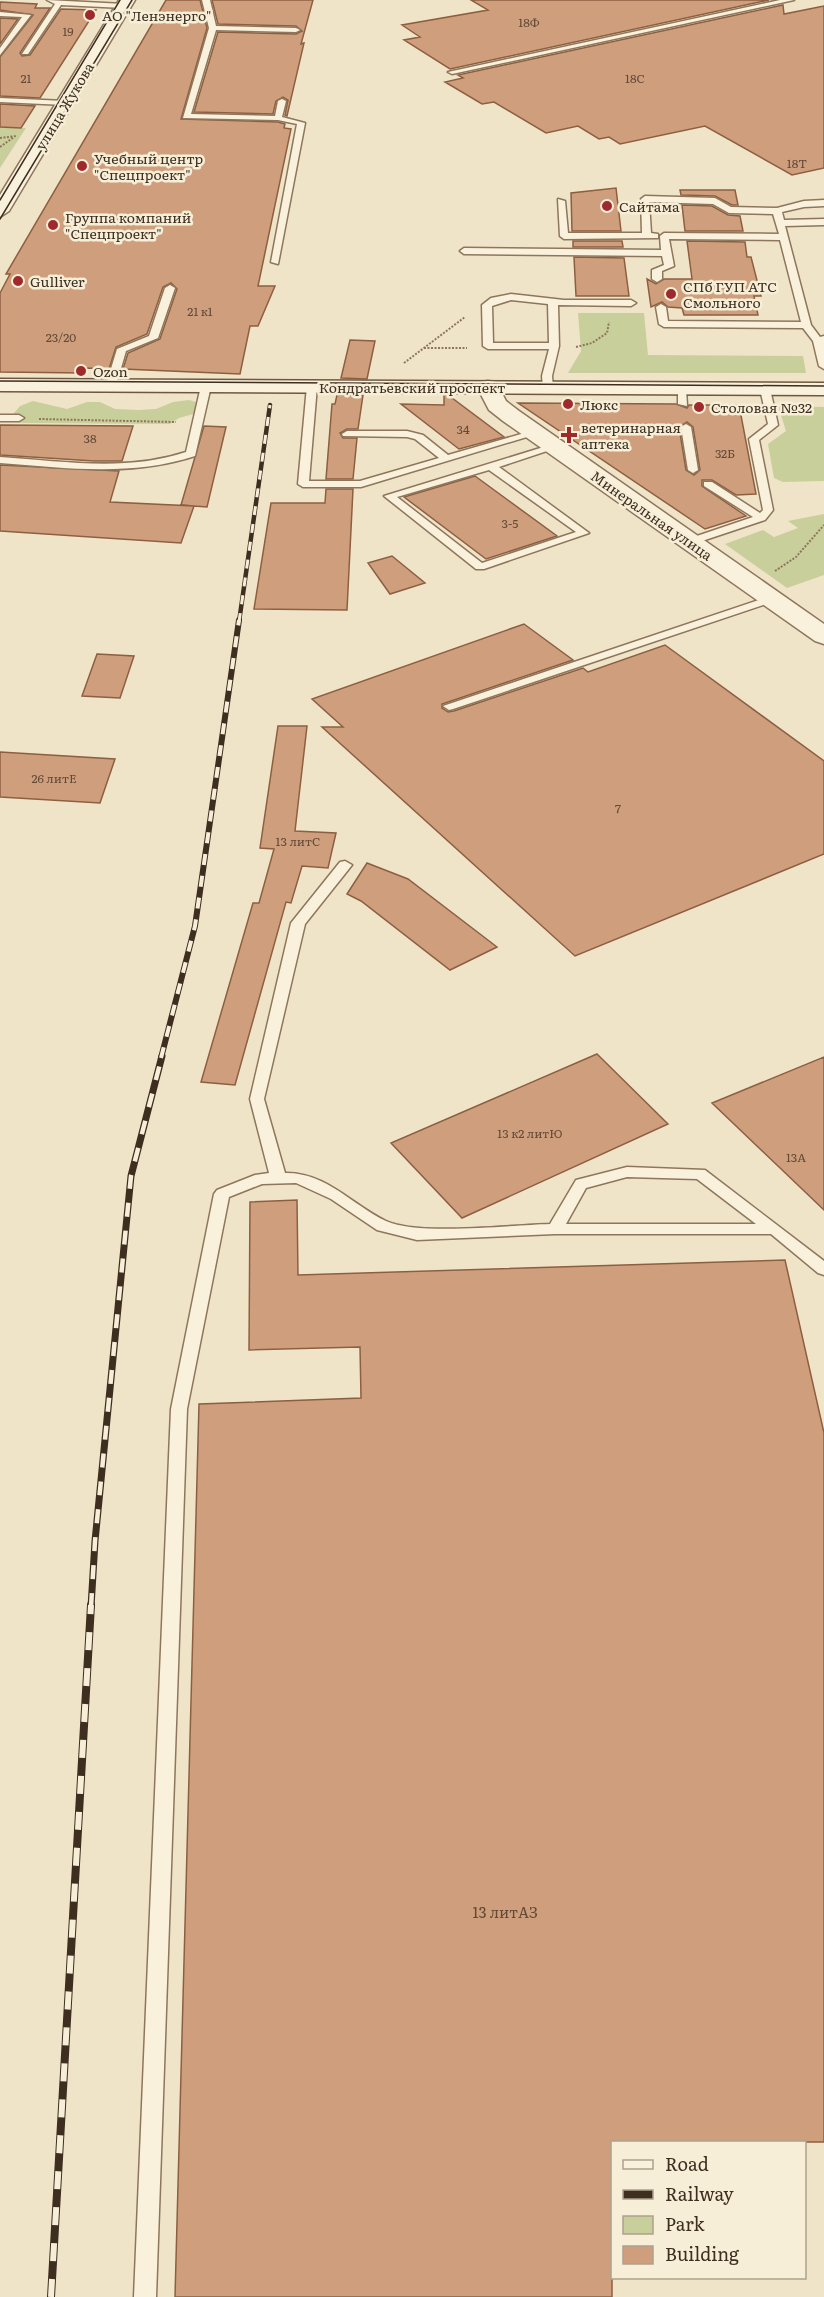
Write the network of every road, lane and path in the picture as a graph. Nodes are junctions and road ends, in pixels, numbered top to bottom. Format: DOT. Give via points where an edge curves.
graph roads {
  1 [pos="206,0"];
  2 [pos="790,0"];
  3 [pos="55,2"];
  4 [pos="77,2"];
  5 [pos="126,3"];
  6 [pos="0,14"];
  7 [pos="213,28"];
  8 [pos="296,30"];
  9 [pos="25,52"];
  10 [pos="0,53"];
  11 [pos="452,72"];
  12 [pos="0,100"];
  13 [pos="282,101"];
  14 [pos="0,106"];
  15 [pos="63,106"];
  16 [pos="278,118"];
  17 [pos="25,135"];
  18 [pos="16,136"];
  19 [pos="0,138"];
  20 [pos="0,147"];
  21 [pos="561,201"];
  22 [pos="824,203"];
  23 [pos="0,211"];
  24 [pos="777,211"];
  25 [pos="824,222"];
  26 [pos="780,223"];
  27 [pos="647,236"];
  28 [pos="664,236"];
  29 [pos="783,237"];
  30 [pos="464,251"];
  31 [pos="666,253"];
  32 [pos="275,262"];
  33 [pos="657,279"];
  34 [pos="170,288"];
  35 [pos="553,302"];
  36 [pos="631,303"];
  37 [pos="487,305"];
  38 [pos="661,307"];
  39 [pos="609,317"];
  40 [pos="806,325"];
  41 [pos="821,340"];
  42 [pos="488,346"];
  43 [pos="554,346"];
  44 [pos="581,347"];
  45 [pos="423,348"];
  46 [pos="824,366"];
  47 [pos="396,369"];
  48 [pos="0,385"];
  49 [pos="111,385"];
  50 [pos="206,386"];
  51 [pos="312,386"];
  52 [pos="488,387"];
  53 [pos="548,388"];
  54 [pos="765,389"];
  55 [pos="824,389"];
  56 [pos="0,418"];
  57 [pos="19,418"];
  58 [pos="197,422"];
  59 [pos="686,427"];
  60 [pos="535,433"];
  61 [pos="347,434"];
  62 [pos="554,447"];
  63 [pos="447,459"];
  64 [pos="0,460"];
  65 [pos="491,466"];
  66 [pos="693,470"];
  67 [pos="708,484"];
  68 [pos="760,518"];
  69 [pos="824,525"];
  70 [pos="689,542"];
  71 [pos="770,574"];
  72 [pos="771,599"];
  73 [pos="824,636"];
  74 [pos="449,706"];
  75 [pos="345,865"];
  76 [pos="278,1177"];
  77 [pos="555,1229"];
  78 [pos="774,1229"];
  79 [pos="824,1269"];
  80 [pos="145,2297"];
  1 -- 7 [label="lane"];
  2 -- 11 [label="lane"];
  3 -- 4 [label="lane"];
  3 -- 9 [label="lane"];
  4 -- 5 [label="lane"];
  5 -- 15 [label="street, улица Жукова"];
  6 -- 10 [label="lane" via="27,15"];
  7 -- 8 [label="lane"];
  7 -- 16 [label="lane" via="186,116"];
  12 -- 15 [label="lane"];
  13 -- 16 [label="lane"];
  14 -- 15 [label="lane"];
  15 -- 23 [label="street, улица Жукова"];
  16 -- 32 [label="lane" via="301,123"];
  17 -- 18 [label="path"];
  18 -- 19 [label="path"];
  18 -- 20 [label="path"];
  21 -- 27 [label="lane" via="564,236"];
  22 -- 24 [label="lane"];
  24 -- 26 [label="lane"];
  24 -- 27 [label="lane" via="729,210 715,201 645,199"];
  25 -- 26 [label="lane"];
  26 -- 29 [label="lane"];
  27 -- 28 [label="lane"];
  28 -- 29 [label="lane"];
  28 -- 31 [label="lane"];
  29 -- 40 [label="lane"];
  30 -- 31 [label="lane"];
  31 -- 33 [label="lane" via="669,266 657,270"];
  34 -- 49 [label="lane" via="153,338 122,350"];
  35 -- 36 [label="lane"];
  35 -- 37 [label="lane" via="531,297 506,298"];
  35 -- 43 [label="lane"];
  37 -- 42 [label="lane"];
  37 -- 45 [label="path"];
  38 -- 40 [label="lane" via="664,324"];
  39 -- 44 [label="path" via="607,333"];
  40 -- 41 [label="lane"];
  41 -- 46 [label="lane"];
  42 -- 43 [label="lane"];
  42 -- 45 [label="path"];
  43 -- 53 [label="lane"];
  45 -- 47 [label="path"];
  48 -- 49 [label="street, Кондратьевский проспект"];
  49 -- 50 [label="street, Кондратьевский проспект"];
  50 -- 51 [label="street, Кондратьевский проспект"];
  50 -- 58 [label="lane"];
  51 -- 52 [label="street, Кондратьевский проспект"];
  51 -- 63 [label="lane" via="303,484 361,484"];
  52 -- 53 [label="street, Кондратьевский проспект"];
  52 -- 60 [label="street, Минеральная улица" via="496,405"];
  53 -- 54 [label="street, Кондратьевский проспект" via="682,397"];
  54 -- 55 [label="street, Кондратьевский проспект"];
  54 -- 68 [label="lane" via="773,425 754,439 768,510"];
  56 -- 57 [label="lane"];
  57 -- 58 [label="path"];
  58 -- 64 [label="lane" via="191,454 172,463 147,467"];
  59 -- 66 [label="lane"];
  60 -- 62 [label="street, Минеральная улица"];
  60 -- 63 [label="lane"];
  61 -- 63 [label="lane" via="419,437"];
  62 -- 65 [label="lane"];
  62 -- 70 [label="street, Минеральная улица"];
  65 -- 65 [label="lane" via="566,520 584,533 480,567 389,496"];
  67 -- 68 [label="lane"];
  68 -- 70 [label="lane"];
  69 -- 71 [label="path" via="796,557"];
  70 -- 72 [label="street, Минеральная улица"];
  72 -- 73 [label="street, Минеральная улица"];
  72 -- 74 [label="lane"];
  75 -- 76 [label="lane" via="298,923 257,1099"];
  76 -- 77 [label="lane" via="298,1178 336,1195 382,1226 417,1234"];
  76 -- 80 [label="lane" via="260,1179 222,1194 178,1409"];
  77 -- 78 [label="lane"];
  77 -- 78 [label="lane" via="581,1184 627,1172 700,1174"];
  78 -- 79 [label="lane"];
}
